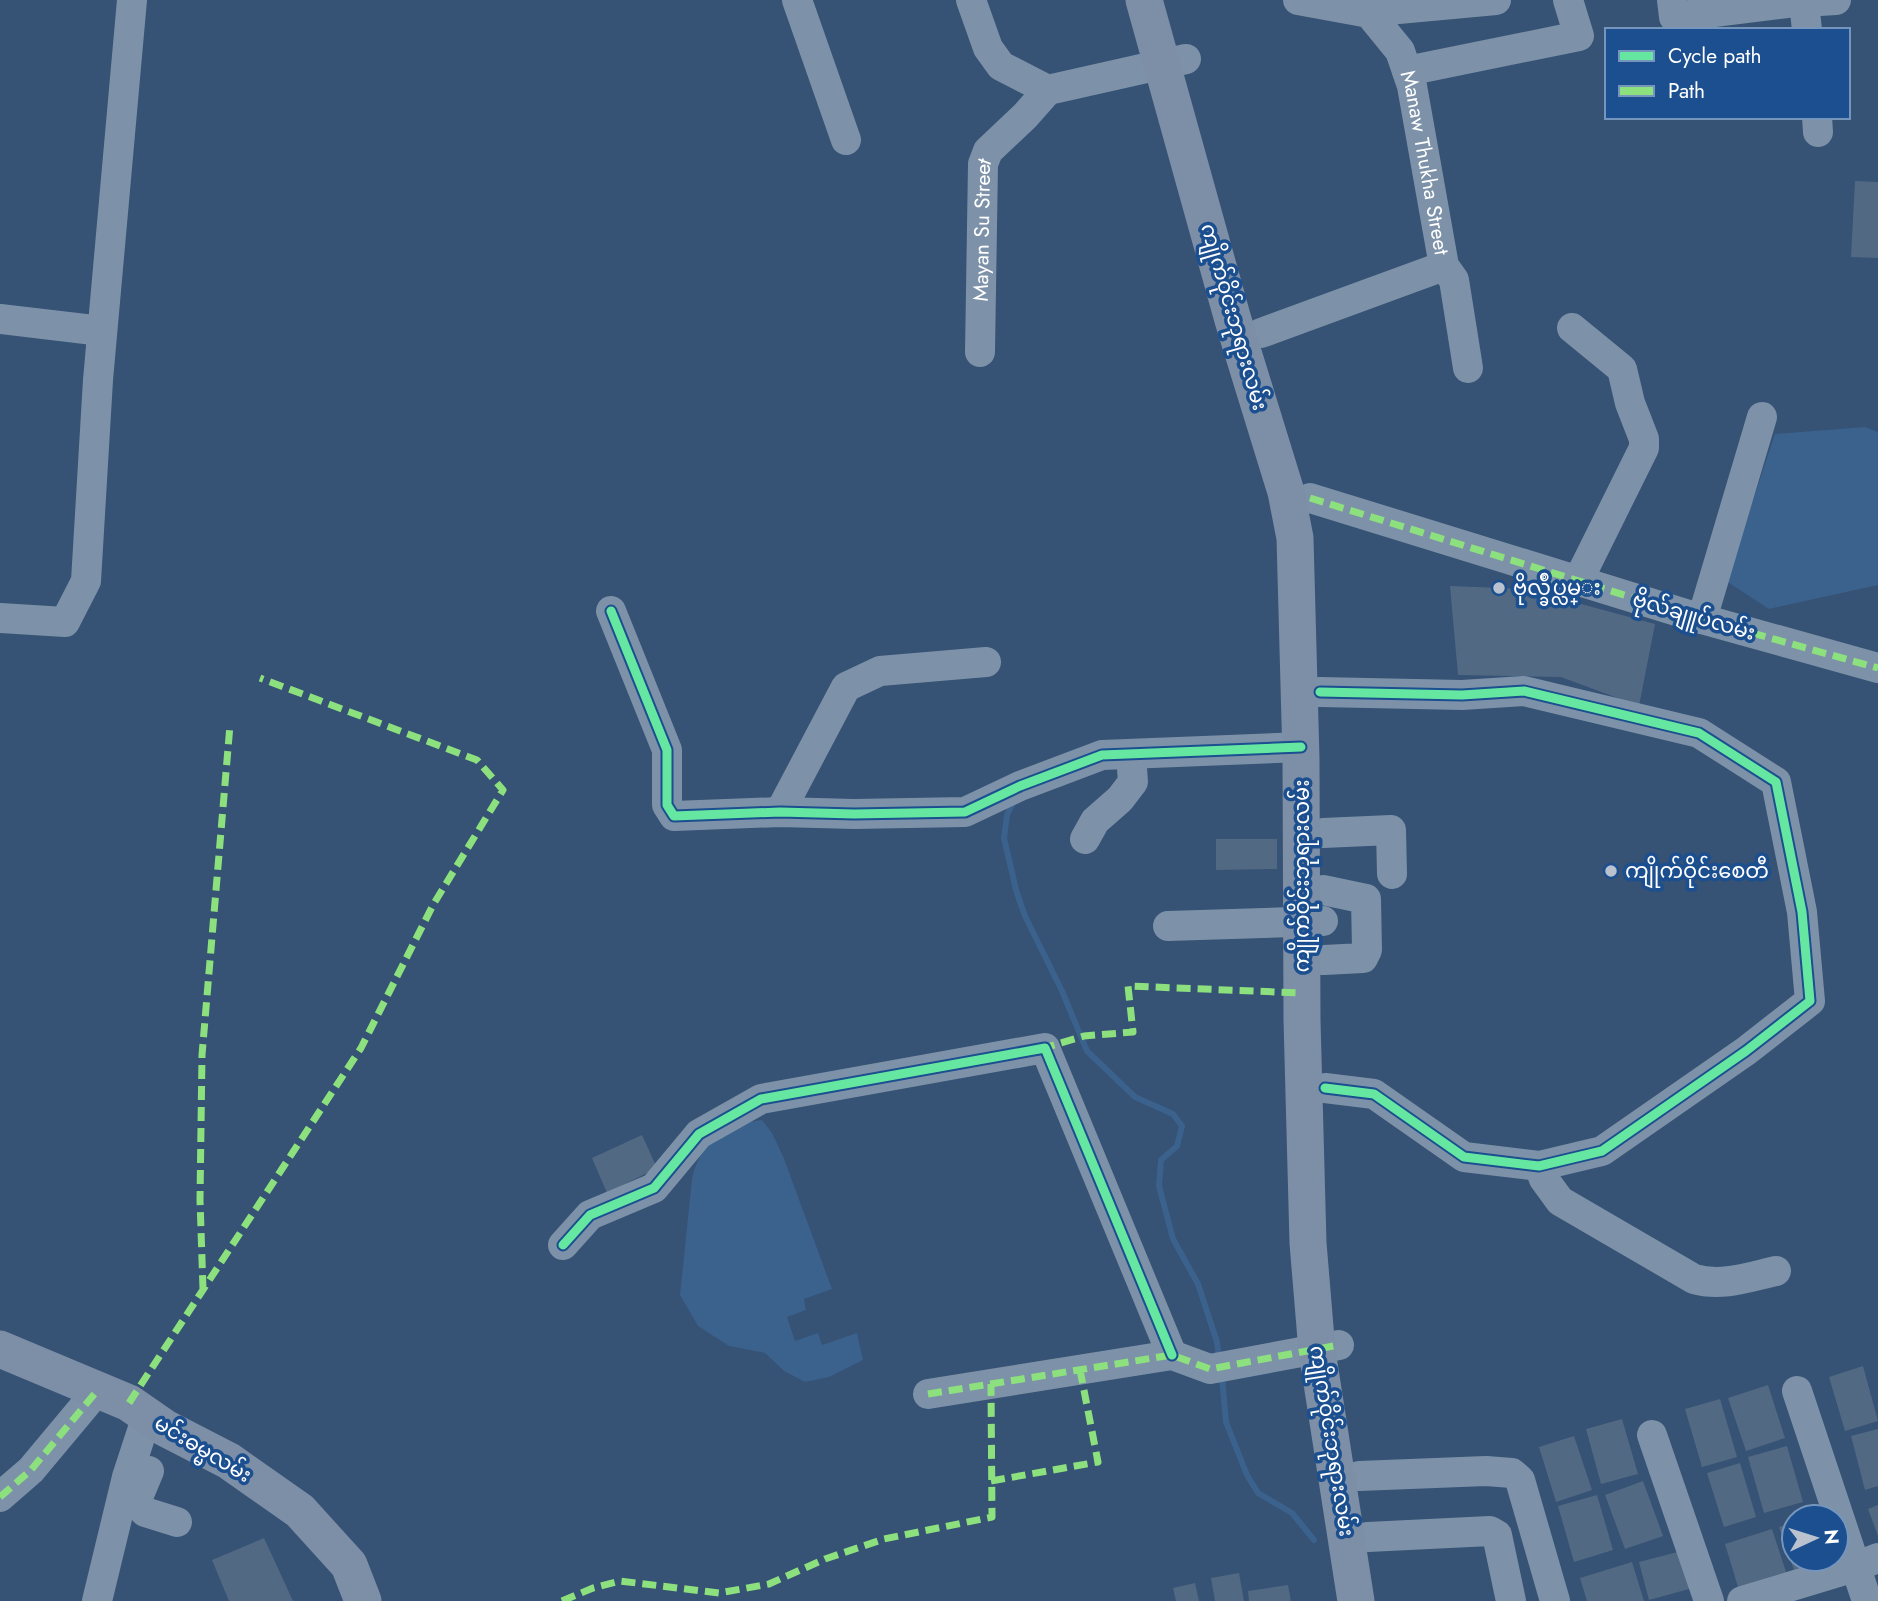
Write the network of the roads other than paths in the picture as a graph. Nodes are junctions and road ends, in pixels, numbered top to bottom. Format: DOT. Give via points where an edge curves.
graph roads {
  1 [pos="132,0"];
  2 [pos="797,0"];
  3 [pos="971,0"];
  4 [pos="1144,0"];
  5 [pos="1170,0"];
  6 [pos="1298,0"];
  7 [pos="1496,0"];
  8 [pos="1568,0"];
  9 [pos="1836,0"];
  10 [pos="1673,8"];
  11 [pos="1366,12"];
  12 [pos="1806,16"];
  13 [pos="1174,61"];
  14 [pos="1406,71"];
  15 [pos="1048,90"];
  16 [pos="846,139"];
  17 [pos="1444,266"];
  18 [pos="0,319"];
  19 [pos="1572,328"];
  20 [pos="102,331"];
  21 [pos="1250,338"];
  22 [pos="980,352"];
  23 [pos="1468,368"];
  24 [pos="1762,417"];
  25 [pos="1310,498"];
  26 [pos="1578,581"];
  27 [pos="611,611"];
  28 [pos="0,618"];
  29 [pos="1702,619"];
  30 [pos="986,662"];
  31 [pos="1878,668"];
  32 [pos="1321,692"];
  33 [pos="1301,747"];
  34 [pos="1131,754"];
  35 [pos="780,812"];
  36 [pos="1322,833"];
  37 [pos="1085,839"];
  38 [pos="1392,874"];
  39 [pos="1316,911"];
  40 [pos="1168,926"];
  41 [pos="1324,960"];
  42 [pos="1325,1088"];
  43 [pos="1539,1166"];
  44 [pos="563,1245"];
  45 [pos="1776,1271"];
  46 [pos="1328,1348"];
  47 [pos="0,1349"];
  48 [pos="1172,1355"];
  49 [pos="97,1391"];
  50 [pos="1797,1391"];
  51 [pos="928,1394"];
  52 [pos="156,1422"];
  53 [pos="1652,1435"];
  54 [pos="1359,1476"];
  55 [pos="0,1497"];
  56 [pos="177,1522"];
  57 [pos="1368,1537"];
  58 [pos="1866,1563"];
  59 [pos="97,1601"];
  60 [pos="363,1601"];
  61 [pos="1356,1601"];
  62 [pos="1381,1601"];
  63 [pos="1511,1601"];
  64 [pos="1555,1601"];
  65 [pos="1709,1601"];
  66 [pos="1742,1601"];
  67 [pos="1867,1601"];
  1 -- 20 [label="street"];
  2 -- 16 [label="street"];
  3 -- 15 [label="street" via="988,48 1001,66"];
  4 -- 13 [label="main road, ကျိုက်ဝိုင်းဘုရားလမ်း"];
  5 -- 13 [label="main road, ကျိုက်ဝိုင်းဘုရားလမ်း"];
  6 -- 11 [label="street"];
  7 -- 11 [label="street"];
  8 -- 14 [label="street" via="1579,36"];
  9 -- 12 [label="street"];
  10 -- 12 [label="street"];
  11 -- 14 [label="street, Manaw Thukha Street" via="1400,51"];
  13 -- 15 [label="street"];
  13 -- 21 [label="main road, ကျိုက်ဝိုင်းဘုရားလမ်း"];
  14 -- 17 [label="street, Manaw Thukha Street"];
  15 -- 22 [label="street, Mayan Su Street" via="988,151 983,164"];
  17 -- 21 [label="street"];
  17 -- 23 [label="street, Manaw Thukha Street" via="1454,280"];
  18 -- 20 [label="street"];
  19 -- 26 [label="street" via="1622,369 1644,439 1644,448"];
  20 -- 28 [label="street" via="86,580 65,622"];
  21 -- 25 [label="main road, ကျိုက်ဝိုင်းဘုရားလမ်း"];
  21 -- 33 [label="main road, ကျိုက်ဝိုင်းဘုရားလမ်း" via="1295,538"];
  24 -- 29 [label="street"];
  25 -- 26 [label="street, ဗိုလ်ချူပ်လမ်း"];
  25 -- 32 [label="main road, ကျိုက်ဝိုင်းဘုရားလမ်း"];
  26 -- 29 [label="street, ဗိုလ်ချူပ်လမ်း"];
  27 -- 35 [label="street" via="667,750 670,814"];
  29 -- 31 [label="street, ဗိုလ်ချူပ်လမ်း"];
  30 -- 35 [label="street" via="880,671 846,687"];
  32 -- 36 [label="main road, ကျိုက်ဝိုင်းဘုရားလမ်း"];
  32 -- 43 [label="street" via="1462,695 1524,691 1699,733 1776,782 1802,912 1810,1001 1602,1151"];
  33 -- 34 [label="street"];
  33 -- 39 [label="main road, ကျိုက်ဝိုင်းဘုရားလမ်း"];
  34 -- 35 [label="street" via="1102,755 965,812"];
  34 -- 37 [label="street" via="1133,782 1095,821"];
  36 -- 38 [label="street" via="1391,830"];
  36 -- 39 [label="main road, ကျိုက်ဝိုင်းဘုရားလမ်း"];
  39 -- 40 [label="street"];
  39 -- 41 [label="main road, ကျိုက်ဝိုင်းဘုရားလမ်း"];
  39 -- 41 [label="street" via="1366,898 1367,950 1363,958"];
  39 -- 46 [label="main road, ကျိုက်ဝိုင်းဘုရားလမ်း" via="1308,1244"];
  41 -- 42 [label="main road, ကျိုက်ဝိုင်းဘုရားလမ်း"];
  42 -- 43 [label="street" via="1374,1094 1464,1157"];
  42 -- 46 [label="main road, ကျိုက်ဝိုင်းဘုရားလမ်း"];
  43 -- 45 [label="street" via="1560,1201 1694,1279 1721,1283"];
  44 -- 48 [label="street" via="590,1215 654,1188 699,1134 761,1099 1045,1048"];
  46 -- 48 [label="street" via="1210,1369"];
  46 -- 54 [label="main road, ကျိုက်ဝိုင်းဘုရားလမ်း"];
  46 -- 61 [label="main road, ကျိုက်ဝိုင်းဘုရားလမ်း"];
  47 -- 49 [label="main road, မင်းဓမ္မလမ်း"];
  48 -- 51 [label="street"];
  49 -- 52 [label="main road, မင်းဓမ္မလမ်း" via="129,1403"];
  49 -- 55 [label="street" via="31,1470"];
  50 -- 58 [label="street"];
  52 -- 56 [label="street" via="136,1502 145,1512"];
  52 -- 59 [label="street" via="127,1477"];
  52 -- 60 [label="main road, မင်းဓမ္မလမ်း" via="229,1461 300,1511 349,1565"];
  53 -- 65 [label="street"];
  54 -- 57 [label="main road, ကျိုက်ဝိုင်းဘုရားလမ်း"];
  54 -- 64 [label="street" via="1512,1473 1520,1480"];
  57 -- 62 [label="main road, ကျိုက်ဝိုင်းဘုရားလမ်း"];
  57 -- 63 [label="street" via="1490,1531 1497,1535"];
  58 -- 66 [label="street"];
  58 -- 67 [label="street"];
}
